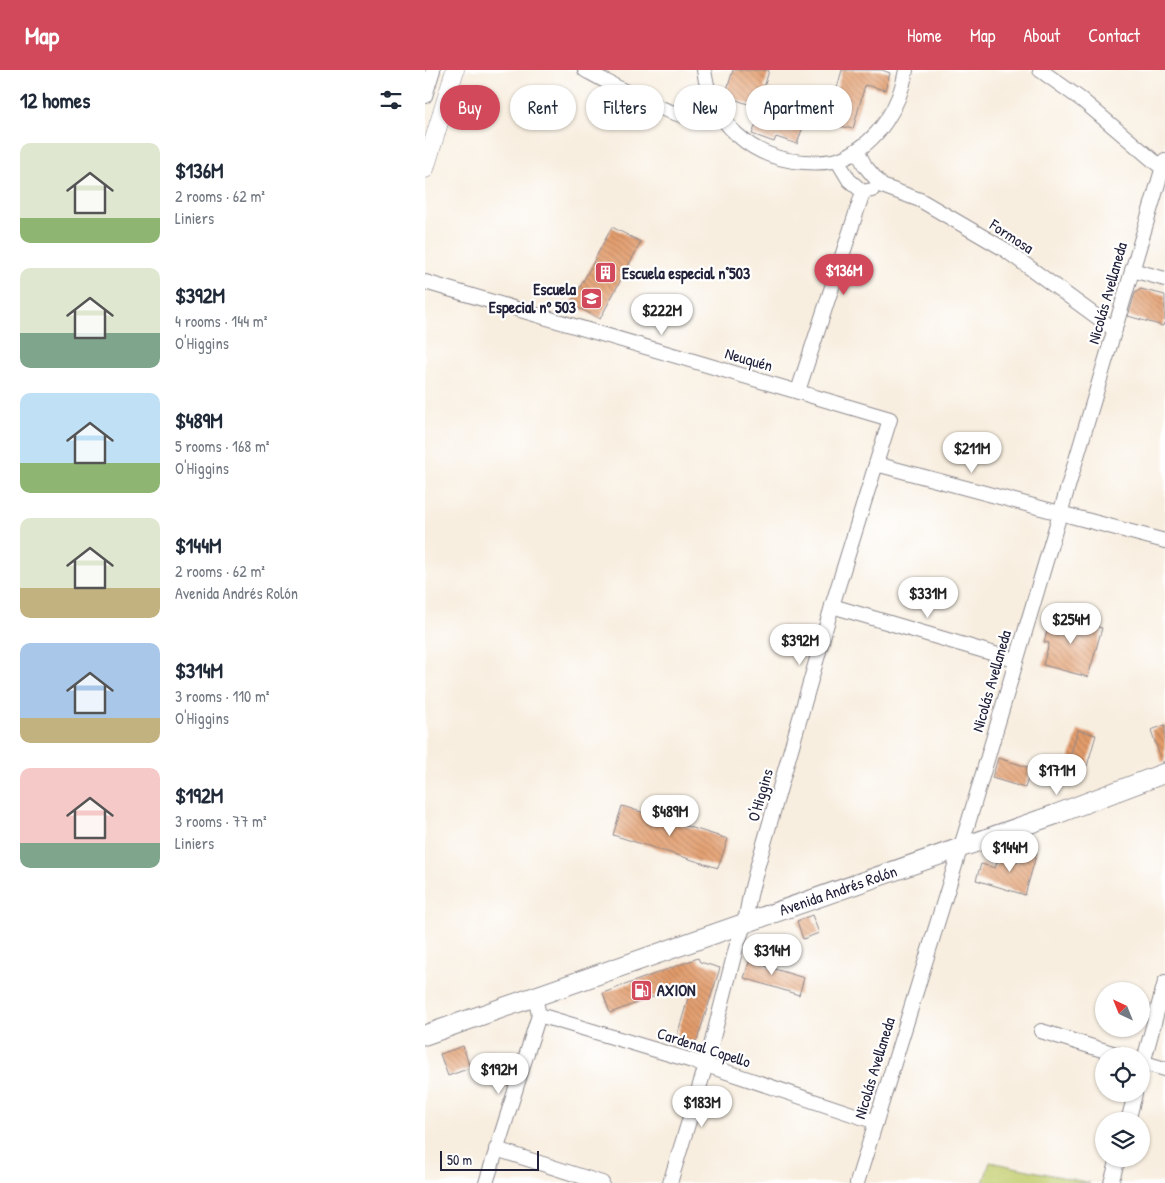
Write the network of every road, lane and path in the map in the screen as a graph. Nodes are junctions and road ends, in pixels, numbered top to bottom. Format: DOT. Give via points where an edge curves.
graph roads {
  1 [pos="433,70"];
  2 [pos="455,70"];
  3 [pos="585,70"];
  4 [pos="704,70"];
  5 [pos="906,70"];
  6 [pos="1040,70"];
  7 [pos="708,85"];
  8 [pos="425,96"];
  9 [pos="674,112"];
  10 [pos="732,130"];
  11 [pos="857,150"];
  12 [pos="837,160"];
  13 [pos="1164,164"];
  14 [pos="425,168"];
  15 [pos="882,186"];
  16 [pos="863,192"];
  17 [pos="1132,270"];
  18 [pos="1165,279"];
  19 [pos="425,282"];
  20 [pos="1115,330"];
  21 [pos="798,391"];
  22 [pos="890,420"];
  23 [pos="876,464"];
  24 [pos="1059,513"];
  25 [pos="1165,541"];
  26 [pos="832,606"];
  27 [pos="1015,660"];
  28 [pos="1165,773"];
  29 [pos="960,848"];
  30 [pos="745,922"];
  31 [pos="1165,982"];
  32 [pos="535,996"];
  33 [pos="539,1015"];
  34 [pos="1041,1031"];
  35 [pos="425,1035"];
  36 [pos="1147,1047"];
  37 [pos="1095,1048"];
  38 [pos="706,1065"];
  39 [pos="1150,1066"];
  40 [pos="1165,1069"];
  41 [pos="875,1122"];
  42 [pos="496,1149"];
  43 [pos="1116,1167"];
  44 [pos="487,1183"];
  45 [pos="602,1183"];
  46 [pos="670,1183"];
  47 [pos="857,1183"];
  48 [pos="1111,1183"];
  1 -- 8 [label="street"];
  2 -- 14 [label="street"];
  3 -- 9 [label="street"];
  4 -- 7 [label="street"];
  5 -- 11 [label="street" via="896,104 886,122"];
  6 -- 13 [label="street"];
  10 -- 12 [label="street" via="752,146 772,156 808,163"];
  11 -- 12 [label="street"];
  11 -- 15 [label="street, Formosa" via="865,166"];
  12 -- 16 [label="street" via="849,180"];
  13 -- 17 [label="street, Nicolás Avellaneda"];
  15 -- 16 [label="street"];
  15 -- 20 [label="street, Formosa" via="920,200 1004,249"];
  16 -- 21 [label="street"];
  17 -- 18 [label="street"];
  17 -- 20 [label="street, Nicolás Avellaneda"];
  19 -- 21 [label="street, Neuquén"];
  20 -- 24 [label="street, Nicolás Avellaneda"];
  21 -- 22 [label="street, Neuquén"];
  22 -- 23 [label="street, O'Higgins"];
  23 -- 24 [label="street"];
  23 -- 26 [label="street, O'Higgins"];
  24 -- 25 [label="street"];
  24 -- 27 [label="street, Nicolás Avellaneda"];
  26 -- 27 [label="street"];
  26 -- 30 [label="street, O'Higgins" via="757,868"];
  27 -- 29 [label="street, Nicolás Avellaneda"];
  28 -- 29 [label="main road, Avenida Andrés Rolón"];
  29 -- 30 [label="main road, Avenida Andrés Rolón"];
  29 -- 41 [label="street, Nicolás Avellaneda"];
  30 -- 32 [label="main road, Avenida Andrés Rolón"];
  30 -- 38 [label="street, O'Higgins"];
  31 -- 36 [label="street"];
  32 -- 33 [label="street"];
  32 -- 35 [label="main road, Avenida Andrés Rolón"];
  33 -- 38 [label="street, Cardenal Copello"];
  33 -- 42 [label="street"];
  34 -- 37 [label="street"];
  38 -- 41 [label="street, Cardenal Copello"];
  38 -- 46 [label="street, O'Higgins"];
  39 -- 40 [label="street"];
  41 -- 47 [label="street, Nicolás Avellaneda"];
  42 -- 44 [label="street"];
  42 -- 45 [label="street"];
  43 -- 48 [label="street"];
}
